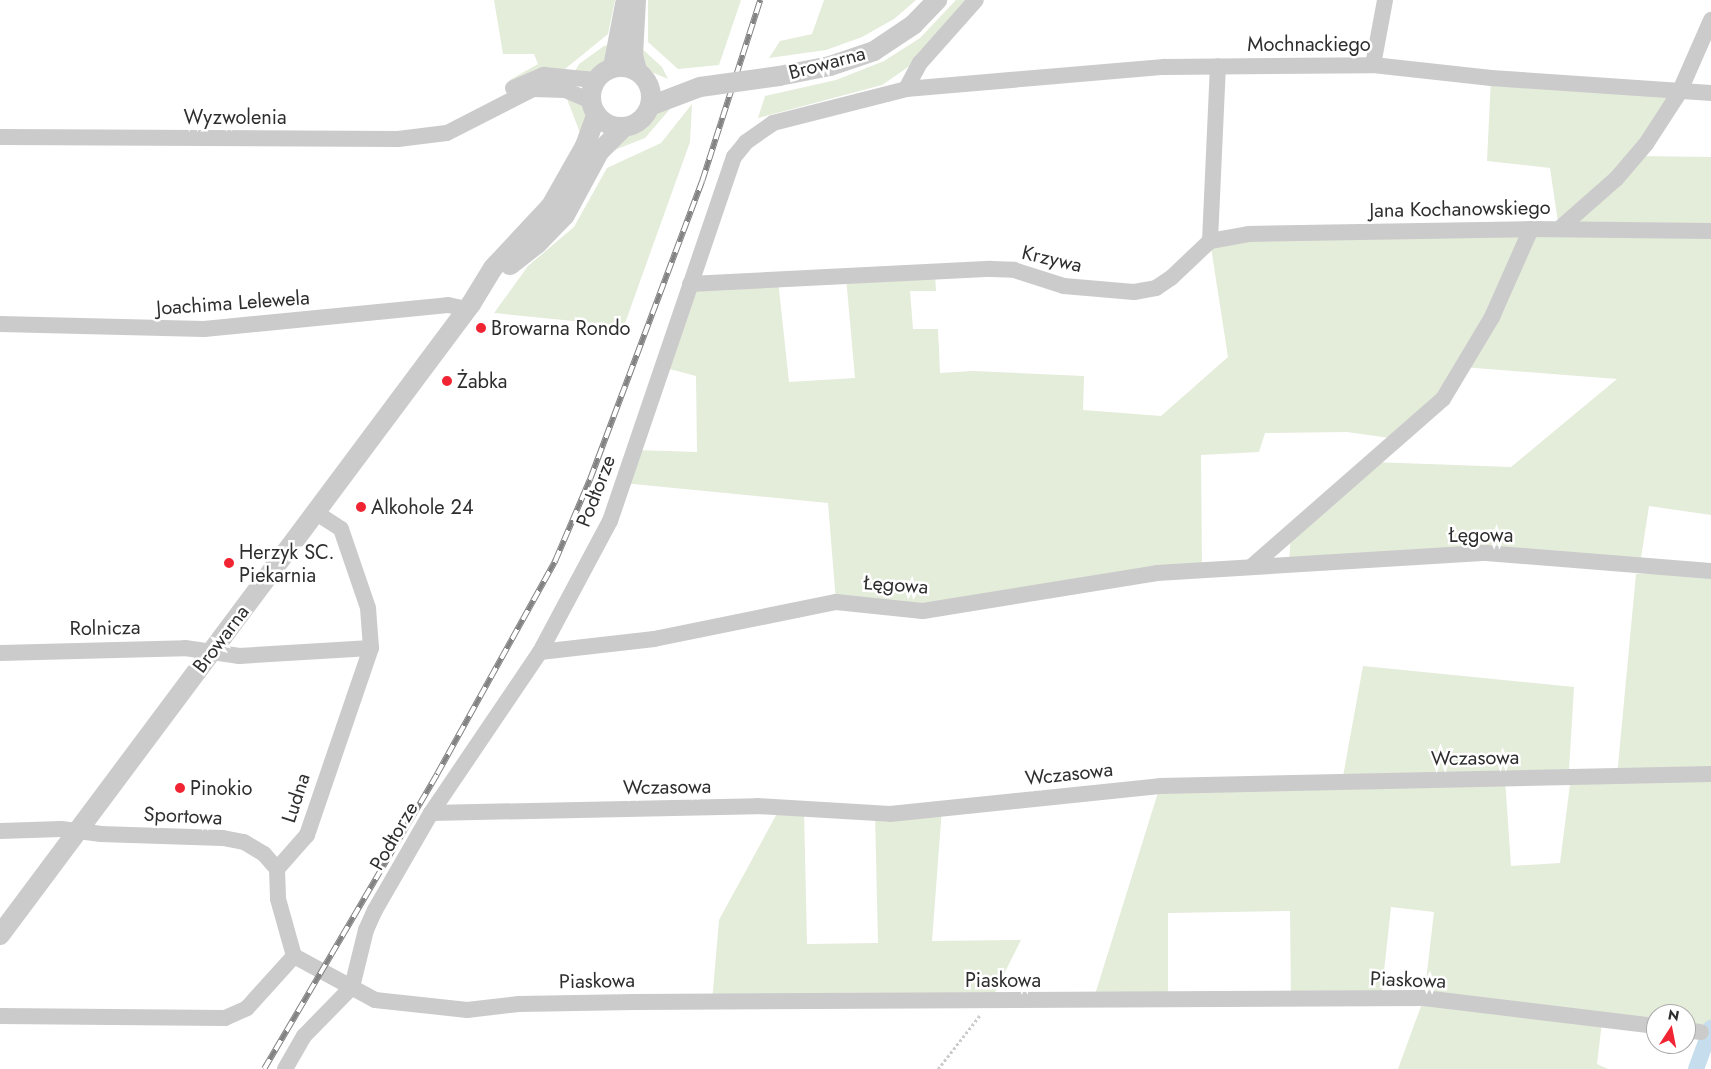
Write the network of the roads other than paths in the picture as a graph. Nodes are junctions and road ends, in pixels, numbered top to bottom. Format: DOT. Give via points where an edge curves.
graph roads {
  1 [pos="626,0"];
  2 [pos="636,0"];
  3 [pos="937,0"];
  4 [pos="976,0"];
  5 [pos="1385,0"];
  6 [pos="1711,20"];
  7 [pos="1373,65"];
  8 [pos="1218,66"];
  9 [pos="613,67"];
  10 [pos="637,71"];
  11 [pos="595,80"];
  12 [pos="906,89"];
  13 [pos="1679,93"];
  14 [pos="1711,94"];
  15 [pos="650,96"];
  16 [pos="593,108"];
  17 [pos="469,124"];
  18 [pos="624,127"];
  19 [pos="0,137"];
  20 [pos="1531,229"];
  21 [pos="1559,229"];
  22 [pos="1711,230"];
  23 [pos="1210,241"];
  24 [pos="690,284"];
  25 [pos="472,302"];
  26 [pos="0,324"];
  27 [pos="315,512"];
  28 [pos="1251,567"];
  29 [pos="1711,571"];
  30 [pos="370,648"];
  31 [pos="0,652"];
  32 [pos="540,652"];
  33 [pos="211,653"];
  34 [pos="1711,774"];
  35 [pos="431,813"];
  36 [pos="0,831"];
  37 [pos="77,832"];
  38 [pos="277,869"];
  39 [pos="0,935"];
  40 [pos="294,956"];
  41 [pos="352,987"];
  42 [pos="0,1016"];
  43 [pos="1646,1025"];
  44 [pos="285,1069"];
  1 -- 9 [label="street"];
  2 -- 10 [label="street" via="634,55"];
  3 -- 15 [label="street, Browarna, bridge" via="912,25 874,51 830,66"];
  4 -- 12 [label="street" via="920,63"];
  5 -- 7 [label="street"];
  6 -- 13 [label="street"];
  7 -- 8 [label="street, Mochnackiego"];
  7 -- 13 [label="street, Mochnackiego"];
  8 -- 12 [label="street, Mochnackiego" via="1164,67"];
  8 -- 23 [label="street"];
  9 -- 10 [label="street" via="624,66"];
  9 -- 11 [label="street"];
  10 -- 15 [label="street"];
  11 -- 16 [label="street"];
  11 -- 17 [label="street, Wyzwolenia" via="557,75 534,77 500,97"];
  12 -- 24 [label="street, Podtorze" via="773,123 746,142 727,172"];
  13 -- 14 [label="street, Mochnackiego"];
  13 -- 21 [label="street" via="1646,144 1616,179"];
  15 -- 18 [label="street" via="640,120"];
  16 -- 17 [label="street, Wyzwolenia" via="565,90 533,89 522,92"];
  16 -- 18 [label="street" via="608,124"];
  16 -- 25 [label="street, Browarna" via="582,152 551,206 493,268"];
  17 -- 19 [label="street, Wyzwolenia" via="447,133 398,139"];
  18 -- 25 [label="street, Browarna" via="599,152 565,215"];
  20 -- 21 [label="street, Jana Kochanowskiego"];
  20 -- 23 [label="street, Jana Kochanowskiego" via="1248,234"];
  20 -- 28 [label="street" via="1492,317 1443,399"];
  21 -- 22 [label="street, Jana Kochanowskiego"];
  23 -- 24 [label="street, Krzywa" via="1172,278 1144,292 1064,286 1014,270 991,269"];
  24 -- 32 [label="street, Podtorze" via="610,521"];
  25 -- 26 [label="street, Joachima Lelewela" via="204,329"];
  25 -- 27 [label="street, Browarna"];
  27 -- 30 [label="street, Ludna" via="341,529 368,608"];
  27 -- 33 [label="street, Browarna"];
  28 -- 29 [label="street, Łęgowa" via="1486,553"];
  28 -- 32 [label="street, Łęgowa" via="1157,573 923,612 836,602 654,639"];
  30 -- 33 [label="street" via="239,656"];
  30 -- 38 [label="street, Ludna" via="307,836"];
  31 -- 33 [label="street, Rolnicza" via="185,648"];
  32 -- 35 [label="street, Podtorze"];
  33 -- 37 [label="street, Browarna"];
  34 -- 35 [label="street, Wczasowa" via="1160,786 890,814 757,806"];
  35 -- 41 [label="street, Podtorze" via="366,930"];
  36 -- 37 [label="street, Sportowa" via="60,829"];
  37 -- 38 [label="street, Sportowa" via="244,842 264,854"];
  37 -- 39 [label="street, Browarna"];
  38 -- 40 [label="street" via="278,899"];
  40 -- 41 [label="street"];
  40 -- 42 [label="street" via="247,1008 225,1018"];
  41 -- 43 [label="street, Piaskowa" via="375,1000 467,1010 519,1004 624,1002 1424,998"];
  41 -- 44 [label="street" via="304,1036"];
}
